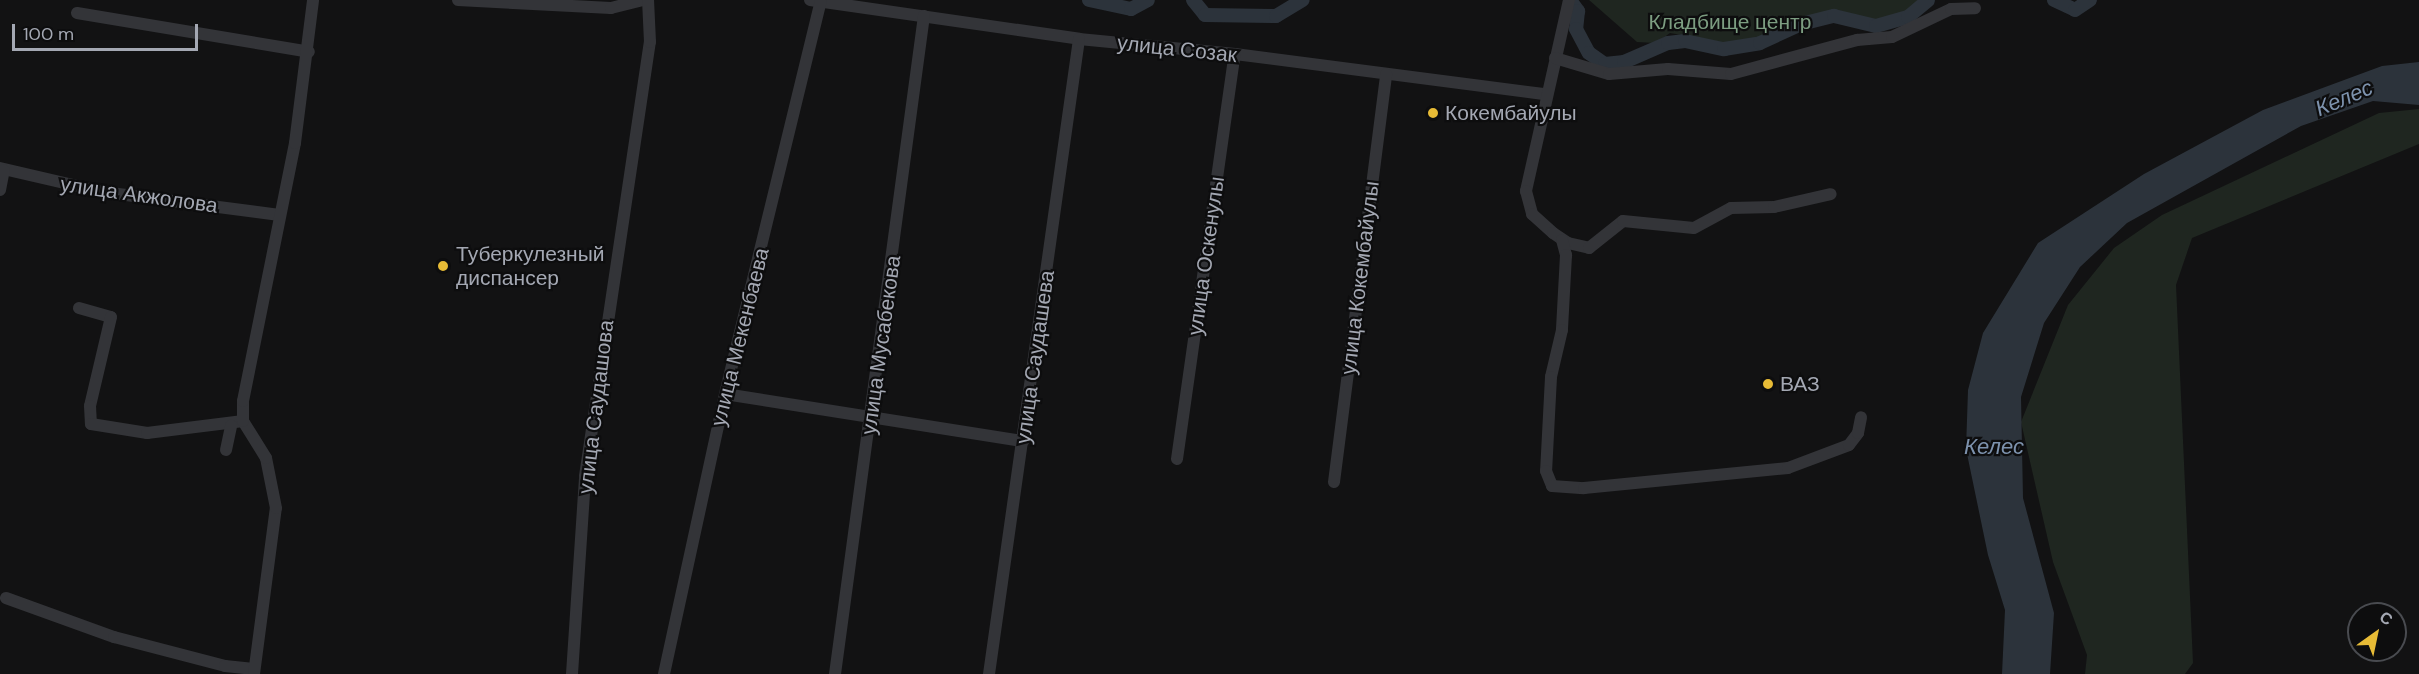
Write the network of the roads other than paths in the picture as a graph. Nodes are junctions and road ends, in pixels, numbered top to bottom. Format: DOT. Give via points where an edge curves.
graph roads {
  1 [pos="313,0"];
  2 [pos="458,0"];
  3 [pos="642,0"];
  4 [pos="648,0"];
  5 [pos="815,1"];
  6 [pos="839,2"];
  7 [pos="1568,5"];
  8 [pos="1975,8"];
  9 [pos="77,13"];
  10 [pos="924,16"];
  11 [pos="1079,39"];
  12 [pos="309,52"];
  13 [pos="1235,54"];
  14 [pos="1555,58"];
  15 [pos="1386,74"];
  16 [pos="1545,94"];
  17 [pos="2,169"];
  18 [pos="0,190"];
  19 [pos="1831,194"];
  20 [pos="280,215"];
  21 [pos="1562,240"];
  22 [pos="79,308"];
  23 [pos="725,394"];
  24 [pos="872,416"];
  25 [pos="1861,417"];
  26 [pos="243,422"];
  27 [pos="231,426"];
  28 [pos="1023,441"];
  29 [pos="226,450"];
  30 [pos="1176,459"];
  31 [pos="1334,482"];
  32 [pos="6,598"];
  33 [pos="254,672"];
  34 [pos="572,674"];
  35 [pos="664,674"];
  36 [pos="836,674"];
  37 [pos="988,674"];
  1 -- 12 [label="street"];
  2 -- 3 [label="street" via="612,8"];
  4 -- 34 [label="street, улица Саудашова" via="650,42 585,476"];
  5 -- 6 [label="street, улица Созак"];
  5 -- 23 [label="street, улица Мекенбаева"];
  6 -- 10 [label="street, улица Созак"];
  7 -- 14 [label="street"];
  8 -- 14 [label="street" via="1951,9 1892,37 1857,40 1731,74 1668,69 1609,74"];
  9 -- 12 [label="street"];
  10 -- 11 [label="street, улица Созак"];
  10 -- 24 [label="street, улица Мусабекова"];
  11 -- 13 [label="street, улица Созак"];
  11 -- 28 [label="street, улица Саудашева"];
  12 -- 20 [label="street"];
  13 -- 15 [label="street, улица Созак"];
  13 -- 30 [label="street, улица Оскенулы"];
  14 -- 16 [label="street"];
  15 -- 16 [label="street, улица Созак"];
  15 -- 31 [label="street, улица Кокембайулы"];
  16 -- 21 [label="street" via="1526,191 1532,214"];
  17 -- 18 [label="street"];
  17 -- 20 [label="street, улица Акжолова" via="104,192"];
  19 -- 21 [label="street" via="1774,207 1731,208 1694,228 1623,221 1589,249"];
  20 -- 26 [label="street" via="243,401"];
  21 -- 25 [label="street" via="1566,255 1562,330 1551,378 1546,477 1552,486 1584,488 1788,468 1849,445 1858,433"];
  22 -- 27 [label="street" via="111,317 90,406 91,424 147,433 189,425"];
  23 -- 24 [label="street"];
  23 -- 35 [label="street, улица Мекенбаева"];
  24 -- 28 [label="street"];
  24 -- 36 [label="street, улица Мусабекова"];
  26 -- 27 [label="street"];
  26 -- 33 [label="street" via="266,458 276,508"];
  27 -- 29 [label="street"];
  28 -- 37 [label="street, улица Саудашева"];
  32 -- 33 [label="street" via="114,637"];
}
